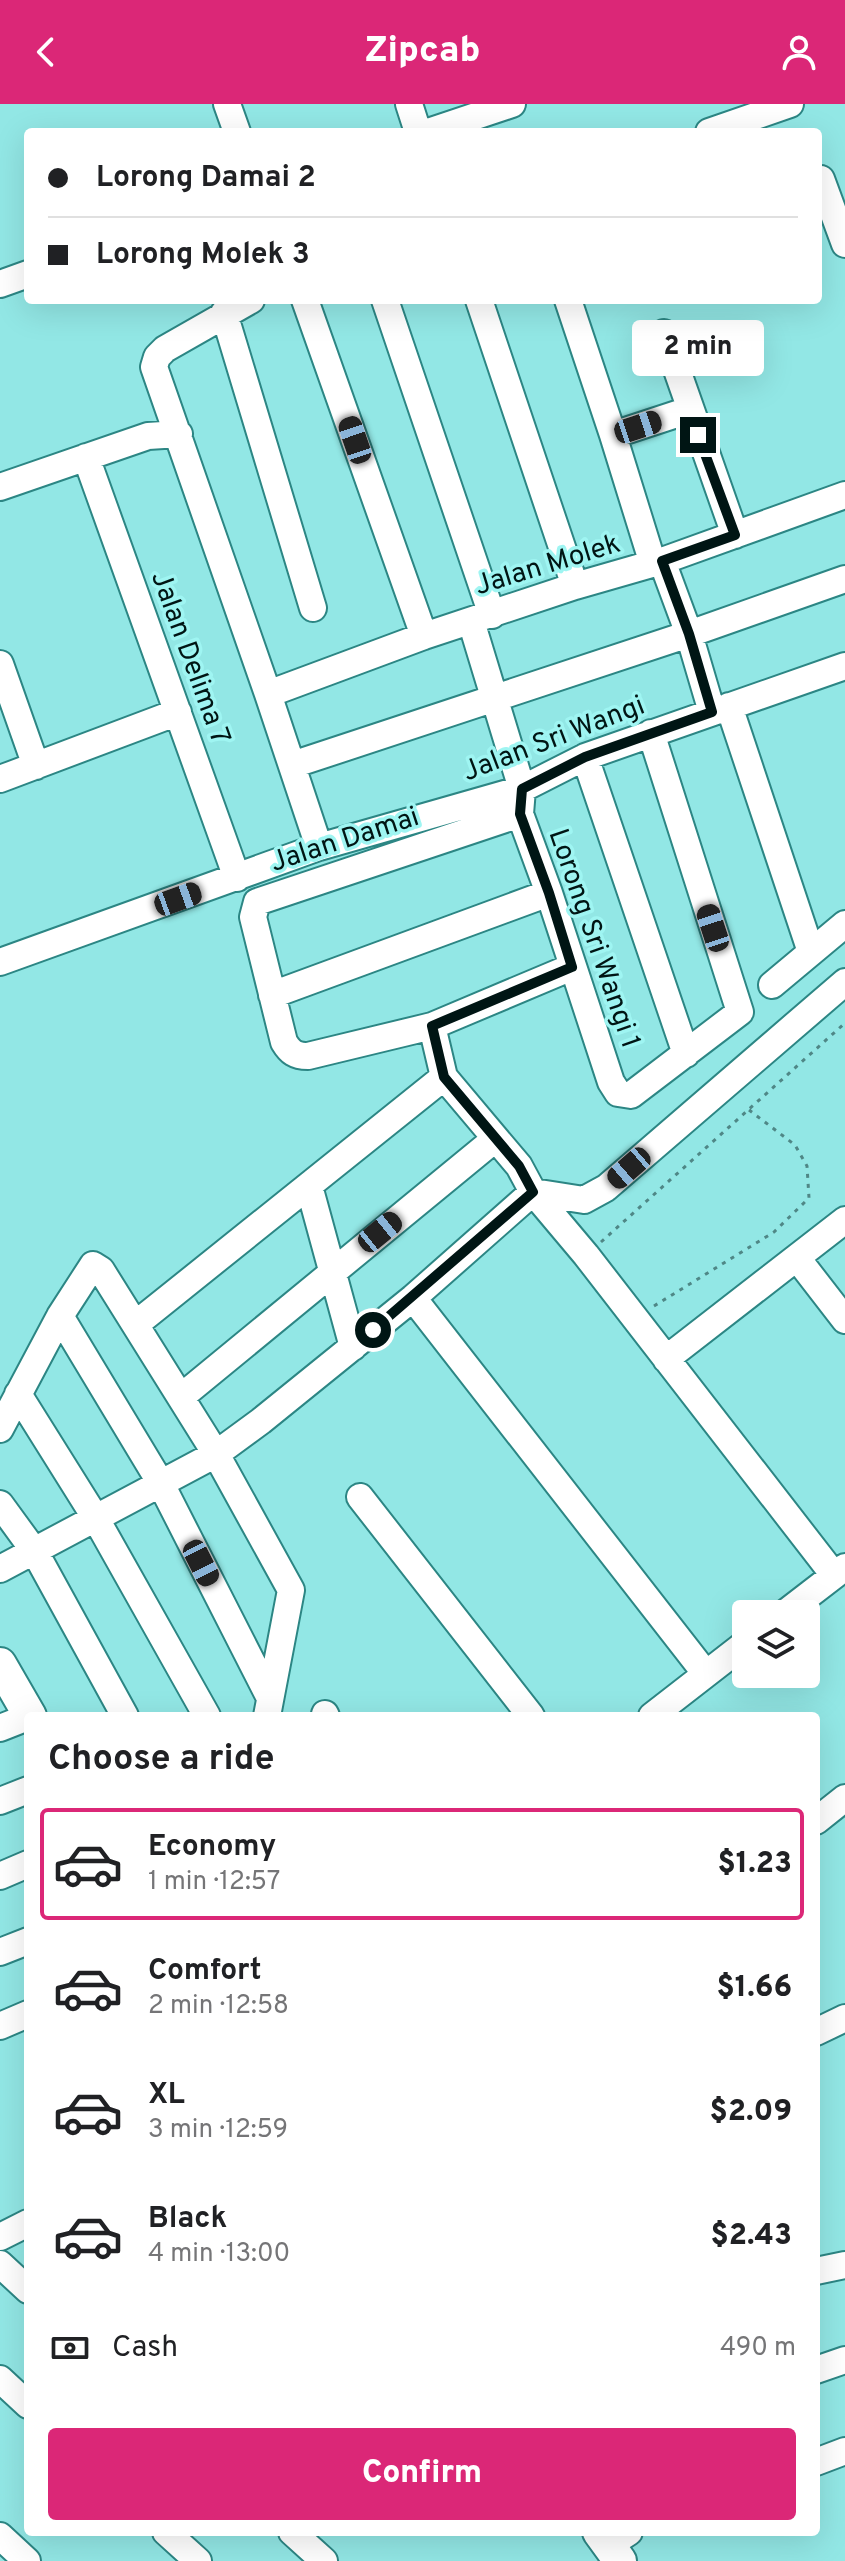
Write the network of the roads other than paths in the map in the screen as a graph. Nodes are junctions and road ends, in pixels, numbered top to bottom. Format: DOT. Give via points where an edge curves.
graph roads {
  1 [pos="227,104"];
  2 [pos="409,104"];
  3 [pos="512,104"];
  4 [pos="790,104"];
  5 [pos="236,128"];
  6 [pos="417,128"];
  7 [pos="440,128"];
  8 [pos="721,128"];
  9 [pos="828,176"];
  10 [pos="845,244"];
  11 [pos="243,304"];
  12 [pos="306,304"];
  13 [pos="386,304"];
  14 [pos="486,304"];
  15 [pos="569,304"];
  16 [pos="224,313"];
  17 [pos="664,333"];
  18 [pos="689,410"];
  19 [pos="179,434"];
  20 [pos="613,435"];
  21 [pos="86,457"];
  22 [pos="0,487"];
  23 [pos="845,495"];
  24 [pos="735,535"];
  25 [pos="657,562"];
  26 [pos="845,579"];
  27 [pos="575,586"];
  28 [pos="313,608"];
  29 [pos="481,618"];
  30 [pos="689,634"];
  31 [pos="424,636"];
  32 [pos="0,664"];
  33 [pos="845,666"];
  34 [pos="268,694"];
  35 [pos="496,697"];
  36 [pos="721,709"];
  37 [pos="178,712"];
  38 [pos="651,733"];
  39 [pos="585,757"];
  40 [pos="292,765"];
  41 [pos="36,766"];
  42 [pos="0,779"];
  43 [pos="521,802"];
  44 [pos="319,847"];
  45 [pos="237,878"];
  46 [pos="549,893"];
  47 [pos="845,924"];
  48 [pos="811,952"];
  49 [pos="0,962"];
  50 [pos="572,967"];
  51 [pos="845,982"];
  52 [pos="772,985"];
  53 [pos="272,995"];
  54 [pos="432,1026"];
  55 [pos="686,1054"];
  56 [pos="444,1077"];
  57 [pos="495,1139"];
  58 [pos="309,1186"];
  59 [pos="533,1192"];
  60 [pos="845,1220"];
  61 [pos="797,1258"];
  62 [pos="334,1269"];
  63 [pos="413,1298"];
  64 [pos="60,1316"];
  65 [pos="845,1320"];
  66 [pos="136,1324"];
  67 [pos="353,1347"];
  68 [pos="666,1359"];
  69 [pos="18,1394"];
  70 [pos="181,1397"];
  71 [pos="0,1429"];
  72 [pos="216,1454"];
  73 [pos="160,1482"];
  74 [pos="360,1497"];
  75 [pos="0,1504"];
  76 [pos="95,1517"];
  77 [pos="35,1552"];
  78 [pos="0,1569"];
  79 [pos="840,1571"];
  80 [pos="802,1600"];
  81 [pos="732,1654"];
  82 [pos="0,1664"];
  83 [pos="706,1674"];
  84 [pos="268,1707"];
  85 [pos="27,1712"];
  86 [pos="123,1712"];
  87 [pos="205,1712"];
  88 [pos="528,1712"];
  89 [pos="657,1712"];
  90 [pos="24,1718"];
  91 [pos="0,1728"];
  92 [pos="24,1792"];
  93 [pos="845,1798"];
  94 [pos="0,1801"];
  95 [pos="820,1818"];
  96 [pos="24,1866"];
  97 [pos="0,1876"];
  98 [pos="24,1943"];
  99 [pos="0,1952"];
  100 [pos="24,2016"];
  101 [pos="844,2021"];
  102 [pos="0,2026"];
  103 [pos="820,2030"];
  104 [pos="24,2225"];
  105 [pos="0,2237"];
  106 [pos="0,2264"];
  107 [pos="845,2265"];
  108 [pos="820,2270"];
  109 [pos="24,2286"];
  110 [pos="845,2360"];
  111 [pos="820,2369"];
  112 [pos="0,2379"];
  113 [pos="24,2401"];
  114 [pos="845,2451"];
  115 [pos="820,2460"];
  116 [pos="0,2536"];
  117 [pos="170,2536"];
  118 [pos="296,2536"];
  119 [pos="27,2561"];
  120 [pos="198,2561"];
  121 [pos="324,2561"];
  1 -- 5 [label="street"];
  2 -- 6 [label="street"];
  3 -- 7 [label="street"];
  4 -- 8 [label="street"];
  9 -- 10 [label="street"];
  11 -- 16 [label="street"];
  12 -- 31 [label="street"];
  13 -- 29 [label="street, Lorong Sri Wangi 1"];
  14 -- 27 [label="street"];
  15 -- 20 [label="street"];
  16 -- 19 [label="street" via="157,357 154,367"];
  16 -- 28 [label="street"];
  17 -- 18 [label="street"];
  18 -- 20 [label="street"];
  18 -- 24 [label="street"];
  19 -- 21 [label="street" via="148,436"];
  19 -- 34 [label="street"];
  20 -- 25 [label="street"];
  21 -- 22 [label="street"];
  21 -- 37 [label="street, Jalan Delima 7"];
  23 -- 24 [label="street, Jalan Molek"];
  24 -- 25 [label="street, Jalan Molek"];
  25 -- 27 [label="street, Jalan Molek"];
  25 -- 30 [label="street"];
  26 -- 30 [label="street"];
  27 -- 29 [label="street, Jalan Molek"];
  29 -- 31 [label="street, Jalan Molek"];
  29 -- 35 [label="street, Lorong Sri Wangi 1"];
  30 -- 35 [label="street"];
  30 -- 36 [label="street"];
  31 -- 34 [label="street, Jalan Molek"];
  32 -- 41 [label="street"];
  33 -- 36 [label="street, Jalan Sri Wangi"];
  34 -- 40 [label="street"];
  35 -- 40 [label="street"];
  35 -- 43 [label="street, Lorong Sri Wangi 1"];
  36 -- 38 [label="street, Jalan Sri Wangi"];
  36 -- 48 [label="street"];
  37 -- 41 [label="street"];
  37 -- 45 [label="street, Jalan Delima 7"];
  38 -- 39 [label="street, Jalan Sri Wangi"];
  38 -- 55 [label="street" via="740,1012"];
  39 -- 43 [label="street, Jalan Sri Wangi"];
  39 -- 55 [label="street"];
  40 -- 44 [label="street"];
  41 -- 42 [label="street"];
  43 -- 44 [label="street, Jalan Sri Wangi"];
  43 -- 46 [label="street, Lorong Sri Wangi 1"];
  43 -- 53 [label="street, Jalan Damai" via="257,902 253,917"];
  44 -- 45 [label="street, Jalan Sri Wangi"];
  45 -- 49 [label="street, Jalan Sri Wangi"];
  46 -- 50 [label="street, Lorong Sri Wangi 1"];
  46 -- 53 [label="street"];
  47 -- 48 [label="street"];
  48 -- 52 [label="street"];
  50 -- 54 [label="street, Jalan Damai"];
  50 -- 55 [label="street, Lorong Sri Wangi 1" via="618,1093 631,1095"];
  51 -- 59 [label="street" via="606,1188 584,1200"];
  53 -- 54 [label="street, Jalan Damai" via="284,1042 298,1056"];
  54 -- 56 [label="street"];
  56 -- 57 [label="street"];
  56 -- 58 [label="street"];
  57 -- 59 [label="street"];
  57 -- 62 [label="street"];
  58 -- 62 [label="street"];
  58 -- 66 [label="street"];
  59 -- 63 [label="street"];
  59 -- 68 [label="street"];
  60 -- 61 [label="street"];
  61 -- 65 [label="street"];
  61 -- 68 [label="street"];
  62 -- 67 [label="street"];
  62 -- 70 [label="street"];
  63 -- 67 [label="street"];
  63 -- 83 [label="street"];
  64 -- 66 [label="street" via="93,1265"];
  64 -- 69 [label="street"];
  64 -- 73 [label="street"];
  66 -- 70 [label="street"];
  67 -- 72 [label="street"];
  68 -- 79 [label="street"];
  69 -- 71 [label="street"];
  69 -- 76 [label="street"];
  70 -- 72 [label="street"];
  72 -- 73 [label="street"];
  72 -- 84 [label="street" via="291,1590"];
  73 -- 76 [label="street"];
  73 -- 84 [label="street"];
  74 -- 88 [label="street"];
  75 -- 77 [label="street"];
  76 -- 77 [label="street"];
  76 -- 87 [label="street"];
  77 -- 78 [label="street"];
  77 -- 86 [label="street"];
  79 -- 80 [label="street"];
  81 -- 83 [label="street"];
  82 -- 85 [label="main road"];
  83 -- 89 [label="street"];
  90 -- 91 [label="street"];
  92 -- 94 [label="street"];
  93 -- 95 [label="street"];
  96 -- 97 [label="street"];
  98 -- 99 [label="street"];
  100 -- 102 [label="street"];
  101 -- 103 [label="street"];
  104 -- 105 [label="street"];
  106 -- 109 [label="street"];
  107 -- 108 [label="street"];
  110 -- 111 [label="street"];
  112 -- 113 [label="street"];
  114 -- 115 [label="street"];
  116 -- 119 [label="street"];
  117 -- 120 [label="street"];
  118 -- 121 [label="street"];
}
